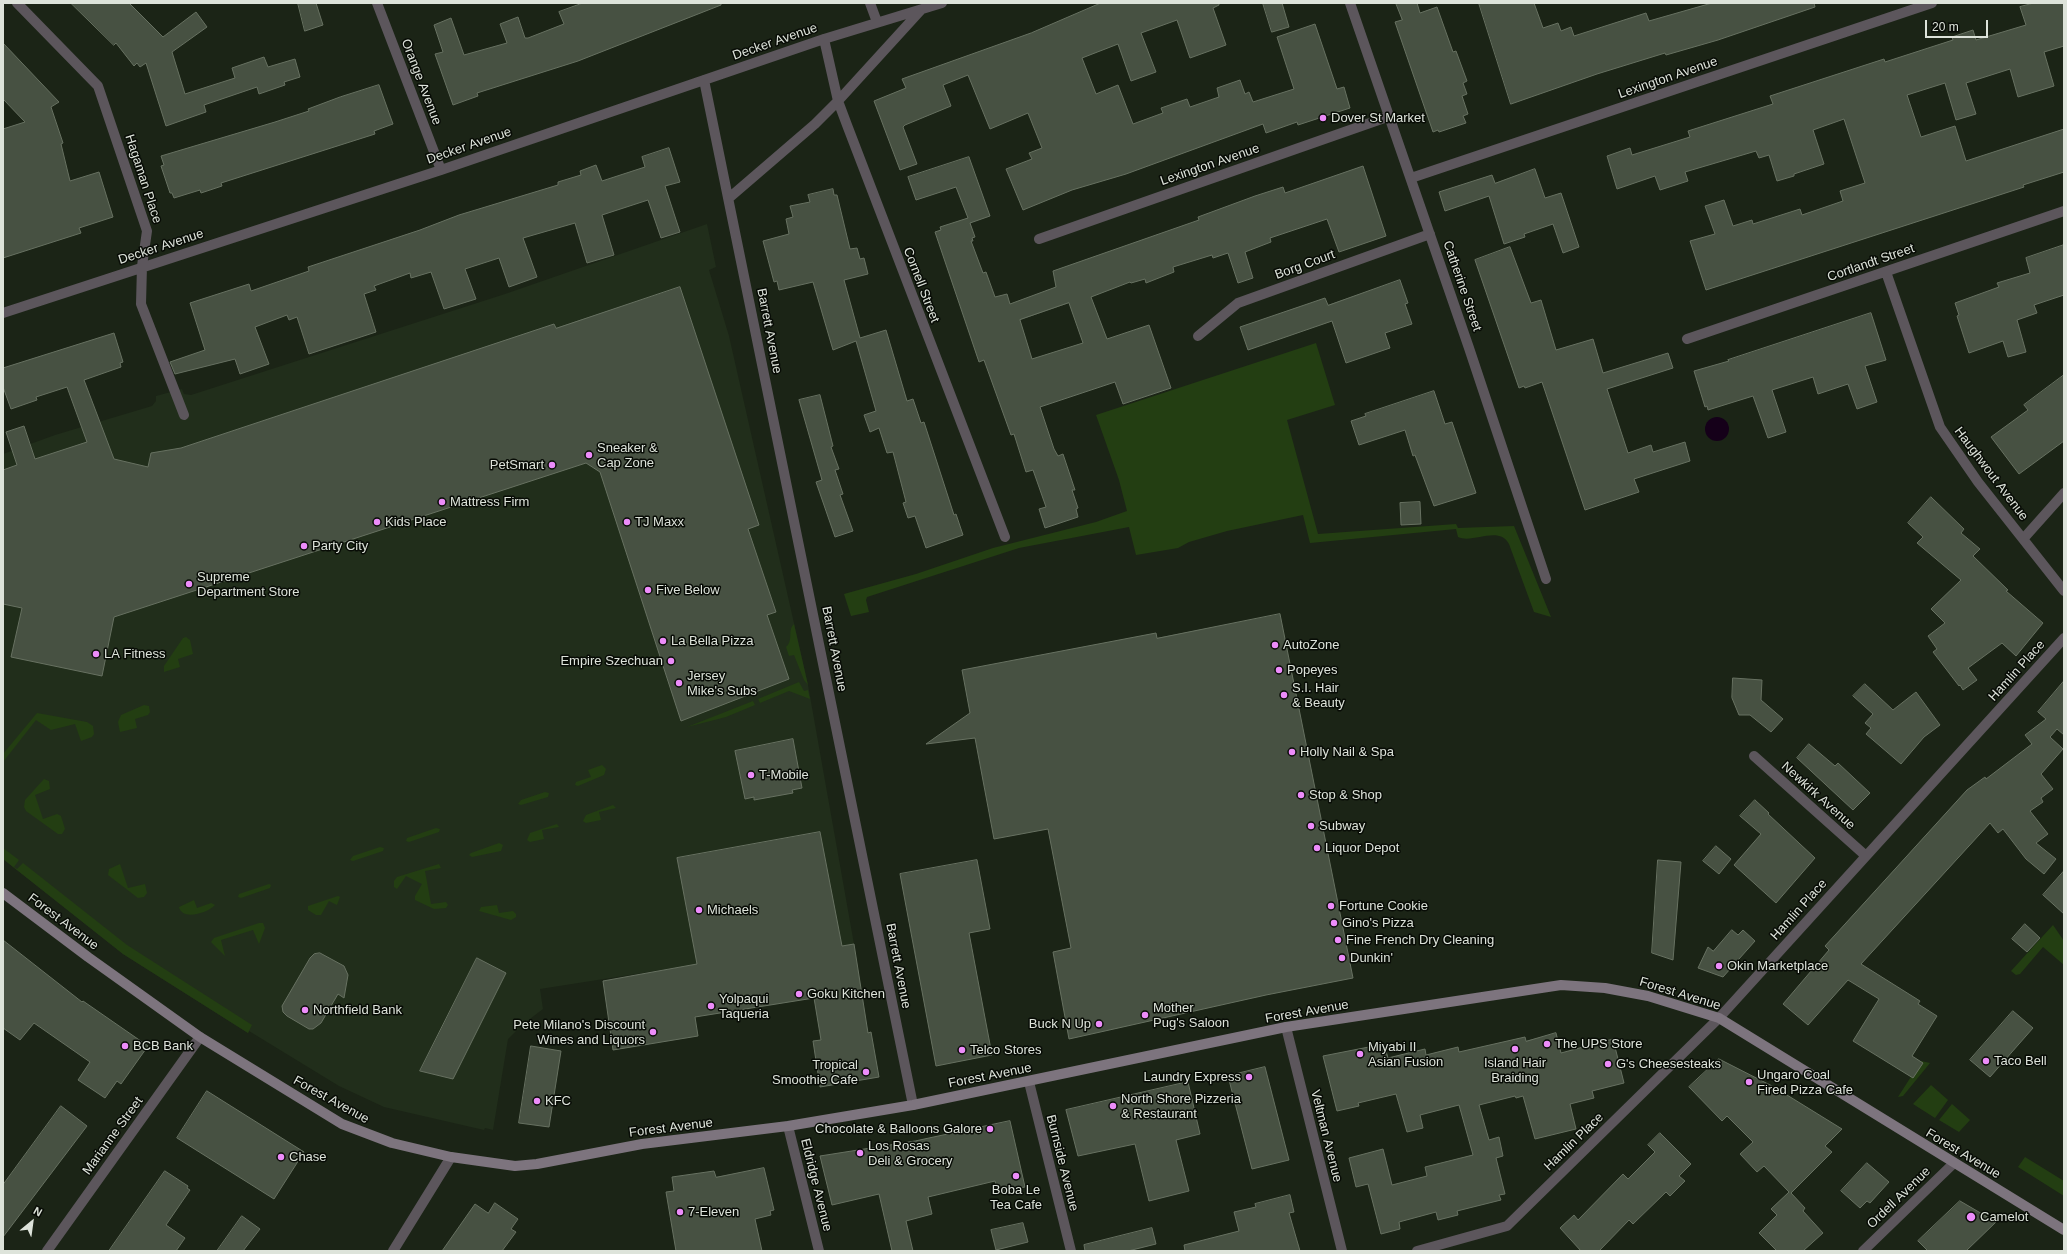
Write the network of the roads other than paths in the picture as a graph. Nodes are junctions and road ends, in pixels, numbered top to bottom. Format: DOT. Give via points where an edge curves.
graph roads {
  1 [pos="17,3"];
  2 [pos="377,3"];
  3 [pos="870,3"];
  4 [pos="942,3"];
  5 [pos="1350,3"];
  6 [pos="1932,3"];
  7 [pos="921,10"];
  8 [pos="877,22"];
  9 [pos="824,39"];
  10 [pos="704,80"];
  11 [pos="838,101"];
  12 [pos="1390,116"];
  13 [pos="441,170"];
  14 [pos="1411,178"];
  15 [pos="728,198"];
  16 [pos="2064,211"];
  17 [pos="1430,234"];
  18 [pos="1039,239"];
  19 [pos="142,266"];
  20 [pos="1886,272"];
  21 [pos="3,313"];
  22 [pos="1198,336"];
  23 [pos="1687,339"];
  24 [pos="184,415"];
  25 [pos="2064,493"];
  26 [pos="1005,537"];
  27 [pos="2024,538"];
  28 [pos="1546,579"];
  29 [pos="2064,591"];
  30 [pos="2064,638"];
  31 [pos="1754,756"];
  32 [pos="1866,856"];
  33 [pos="3,893"];
  34 [pos="1719,1018"];
  35 [pos="1286,1027"];
  36 [pos="200,1037"];
  37 [pos="1029,1082"];
  38 [pos="913,1105"];
  39 [pos="788,1126"];
  40 [pos="451,1157"];
  41 [pos="1954,1163"];
  42 [pos="2064,1230"];
  43 [pos="48,1251"];
  44 [pos="393,1251"];
  45 [pos="819,1251"];
  46 [pos="1071,1251"];
  47 [pos="1342,1251"];
  48 [pos="1417,1251"];
  49 [pos="1863,1251"];
  1 -- 19 [label="street, Hagaman Place" via="98,86 147,231"];
  2 -- 13 [label="street, Orange Avenue"];
  3 -- 8 [label="street"];
  4 -- 7 [label="street, Decker Avenue"];
  5 -- 12 [label="street, Catherine Street"];
  6 -- 14 [label="street, Lexington Avenue"];
  7 -- 8 [label="street, Decker Avenue"];
  7 -- 11 [label="street"];
  8 -- 9 [label="street, Decker Avenue"];
  9 -- 10 [label="street, Decker Avenue"];
  9 -- 11 [label="street, Cornell Street"];
  10 -- 13 [label="street, Decker Avenue"];
  10 -- 15 [label="street, Barrett Avenue"];
  11 -- 15 [label="street"];
  11 -- 26 [label="street, Cornell Street"];
  12 -- 14 [label="street, Catherine Street"];
  12 -- 18 [label="street, Lexington Avenue"];
  13 -- 19 [label="street, Decker Avenue"];
  14 -- 17 [label="street, Catherine Street"];
  15 -- 38 [label="street, Barrett Avenue"];
  16 -- 20 [label="street, Cortlandt Street"];
  17 -- 22 [label="street, Borg Court" via="1238,303"];
  17 -- 28 [label="street, Catherine Street"];
  19 -- 21 [label="street, Decker Avenue"];
  19 -- 24 [label="street, Hagaman Place" via="141,304"];
  20 -- 23 [label="street, Cortlandt Street"];
  20 -- 27 [label="street, Haughwout Avenue" via="1940,426 1978,482"];
  25 -- 27 [label="street"];
  27 -- 29 [label="street, Haughwout Avenue"];
  30 -- 32 [label="street, Hamlin Place"];
  31 -- 32 [label="street, Newkirk Avenue"];
  32 -- 34 [label="street, Hamlin Place"];
  33 -- 36 [label="main road, Forest Avenue" via="88,958"];
  34 -- 35 [label="main road, Forest Avenue" via="1648,996 1605,988 1561,985"];
  34 -- 41 [label="main road, Forest Avenue"];
  34 -- 48 [label="street, Hamlin Place" via="1507,1226"];
  35 -- 37 [label="main road, Forest Avenue"];
  35 -- 47 [label="street, Veltman Avenue"];
  36 -- 40 [label="main road, Forest Avenue" via="354,1130 392,1143"];
  36 -- 43 [label="street, Marianne Street"];
  37 -- 38 [label="main road, Forest Avenue"];
  37 -- 46 [label="street, Burnside Avenue"];
  38 -- 39 [label="main road, Forest Avenue"];
  39 -- 40 [label="main road, Forest Avenue" via="642,1144 537,1164 515,1166"];
  39 -- 45 [label="street, Eldridge Avenue"];
  40 -- 44 [label="street"];
  41 -- 42 [label="main road, Forest Avenue"];
  41 -- 49 [label="street, Ordell Avenue"];
}
